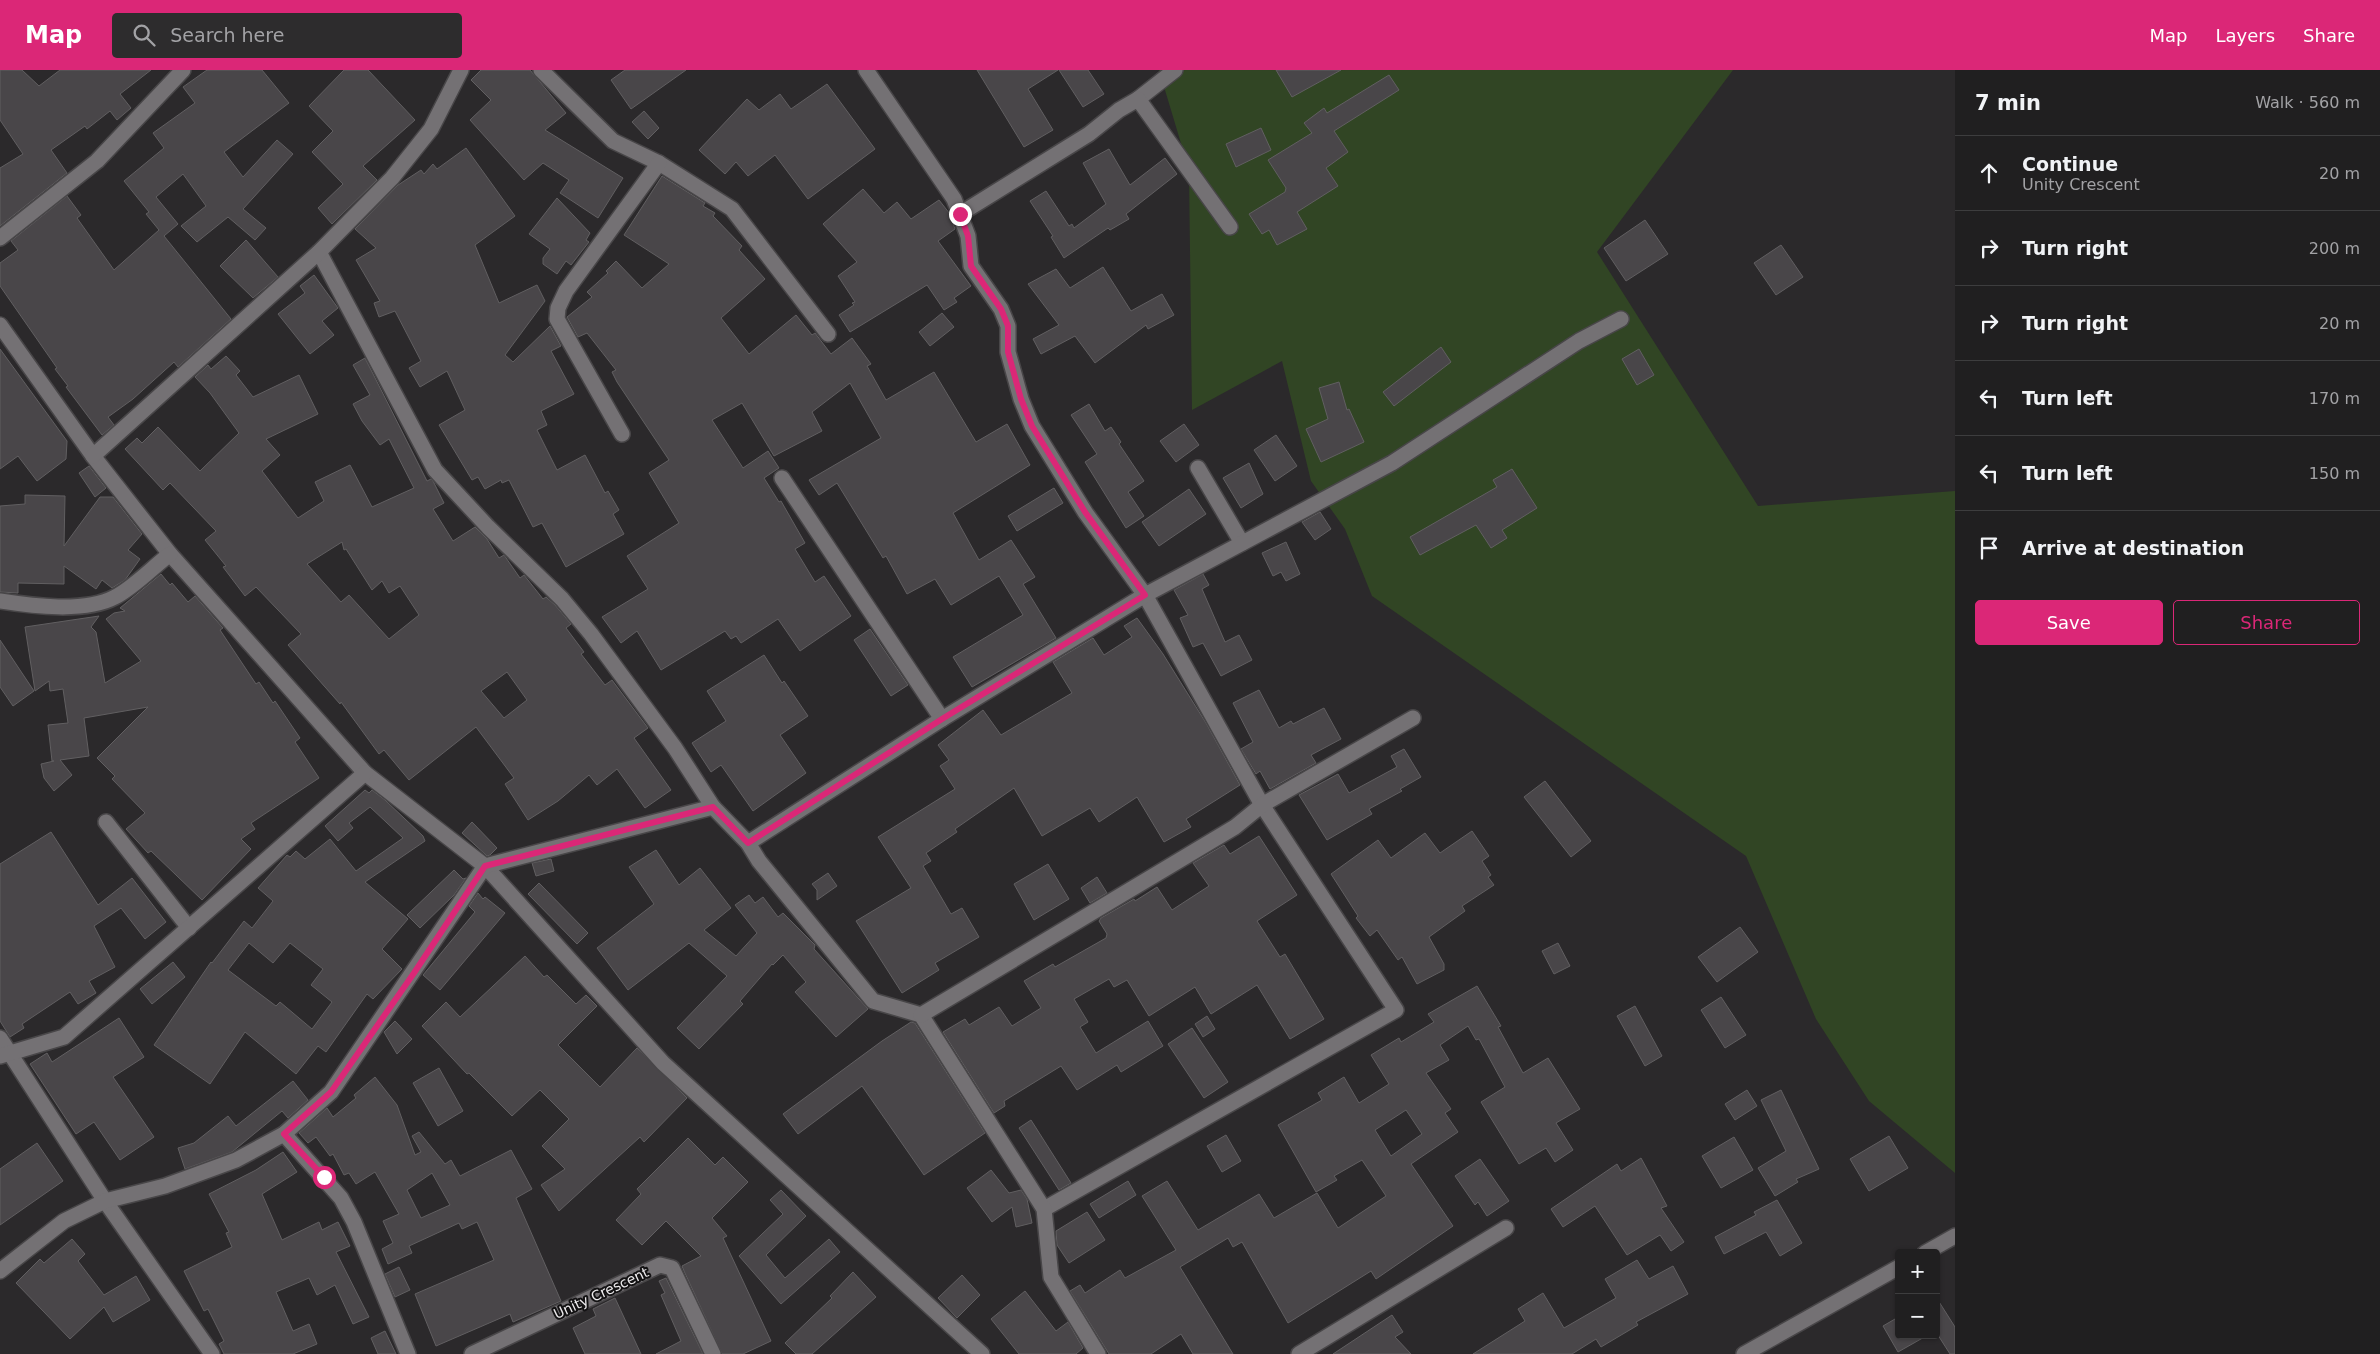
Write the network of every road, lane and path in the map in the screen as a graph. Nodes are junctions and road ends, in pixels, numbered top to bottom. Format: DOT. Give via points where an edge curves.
graph roads {
  1 [pos="183,70"];
  2 [pos="461,70"];
  3 [pos="541,70"];
  4 [pos="866,70"];
  5 [pos="1174,70"];
  6 [pos="1138,98"];
  7 [pos="659,163"];
  8 [pos="960,214"];
  9 [pos="1230,227"];
  10 [pos="0,238"];
  11 [pos="319,252"];
  12 [pos="1621,319"];
  13 [pos="0,325"];
  14 [pos="828,334"];
  15 [pos="622,434"];
  16 [pos="93,456"];
  17 [pos="1198,468"];
  18 [pos="782,478"];
  19 [pos="1242,543"];
  20 [pos="170,554"];
  21 [pos="1145,595"];
  22 [pos="0,601"];
  23 [pos="1414,718"];
  24 [pos="942,719"];
  25 [pos="365,773"];
  26 [pos="1262,805"];
  27 [pos="713,807"];
  28 [pos="106,822"];
  29 [pos="748,843"];
  30 [pos="485,866"];
  31 [pos="189,928"];
  32 [pos="921,1015"];
  33 [pos="0,1038"];
  34 [pos="6,1054"];
  35 [pos="284,1134"];
  36 [pos="105,1202"];
  37 [pos="1044,1209"];
  38 [pos="1506,1228"];
  39 [pos="1955,1236"];
  40 [pos="1932,1249"];
  41 [pos="1895,1269"];
  42 [pos="0,1272"];
  43 [pos="212,1354"];
  44 [pos="408,1354"];
  45 [pos="472,1354"];
  46 [pos="713,1354"];
  47 [pos="982,1354"];
  48 [pos="1098,1354"];
  49 [pos="1299,1354"];
  50 [pos="1744,1354"];
  1 -- 10 [label="street" via="97,161"];
  2 -- 11 [label="street" via="431,129 392,178"];
  3 -- 7 [label="street" via="613,141"];
  4 -- 8 [label="street" via="954,198"];
  5 -- 6 [label="street"];
  6 -- 8 [label="street" via="1089,134"];
  6 -- 9 [label="street"];
  7 -- 14 [label="street" via="732,209"];
  7 -- 15 [label="street" via="566,291 556,319"];
  8 -- 21 [label="street" via="968,236 971,266 1001,309 1008,326 1008,352 1032,426 1085,512"];
  11 -- 16 [label="street"];
  11 -- 27 [label="street" via="435,470 562,599 591,634 675,748"];
  12 -- 19 [label="street" via="1579,341 1392,463"];
  13 -- 16 [label="street"];
  16 -- 20 [label="street"];
  17 -- 19 [label="street"];
  18 -- 24 [label="street"];
  19 -- 21 [label="street"];
  20 -- 22 [label="street" via="114,598 80,606 36,606"];
  20 -- 25 [label="street"];
  21 -- 24 [label="street"];
  21 -- 26 [label="street"];
  23 -- 26 [label="street"];
  24 -- 29 [label="street"];
  25 -- 30 [label="street"];
  25 -- 31 [label="street"];
  26 -- 32 [label="street" via="1235,827"];
  26 -- 37 [label="street" via="1396,1010"];
  27 -- 29 [label="street"];
  27 -- 30 [label="street"];
  28 -- 31 [label="street"];
  29 -- 32 [label="street" via="872,1001"];
  30 -- 35 [label="street" via="331,1092"];
  30 -- 47 [label="street" via="663,1063"];
  31 -- 34 [label="street" via="64,1037"];
  32 -- 37 [label="street"];
  33 -- 34 [label="street"];
  34 -- 36 [label="street"];
  35 -- 36 [label="street" via="236,1160 165,1186"];
  35 -- 44 [label="street" via="341,1198 358,1231"];
  36 -- 42 [label="street" via="64,1221"];
  36 -- 43 [label="street"];
  37 -- 48 [label="street" via="1051,1277"];
  38 -- 49 [label="street"];
  39 -- 40 [label="street"];
  41 -- 50 [label="street"];
  45 -- 46 [label="street, Unity Crescent" via="660,1265 672,1268"];
}
